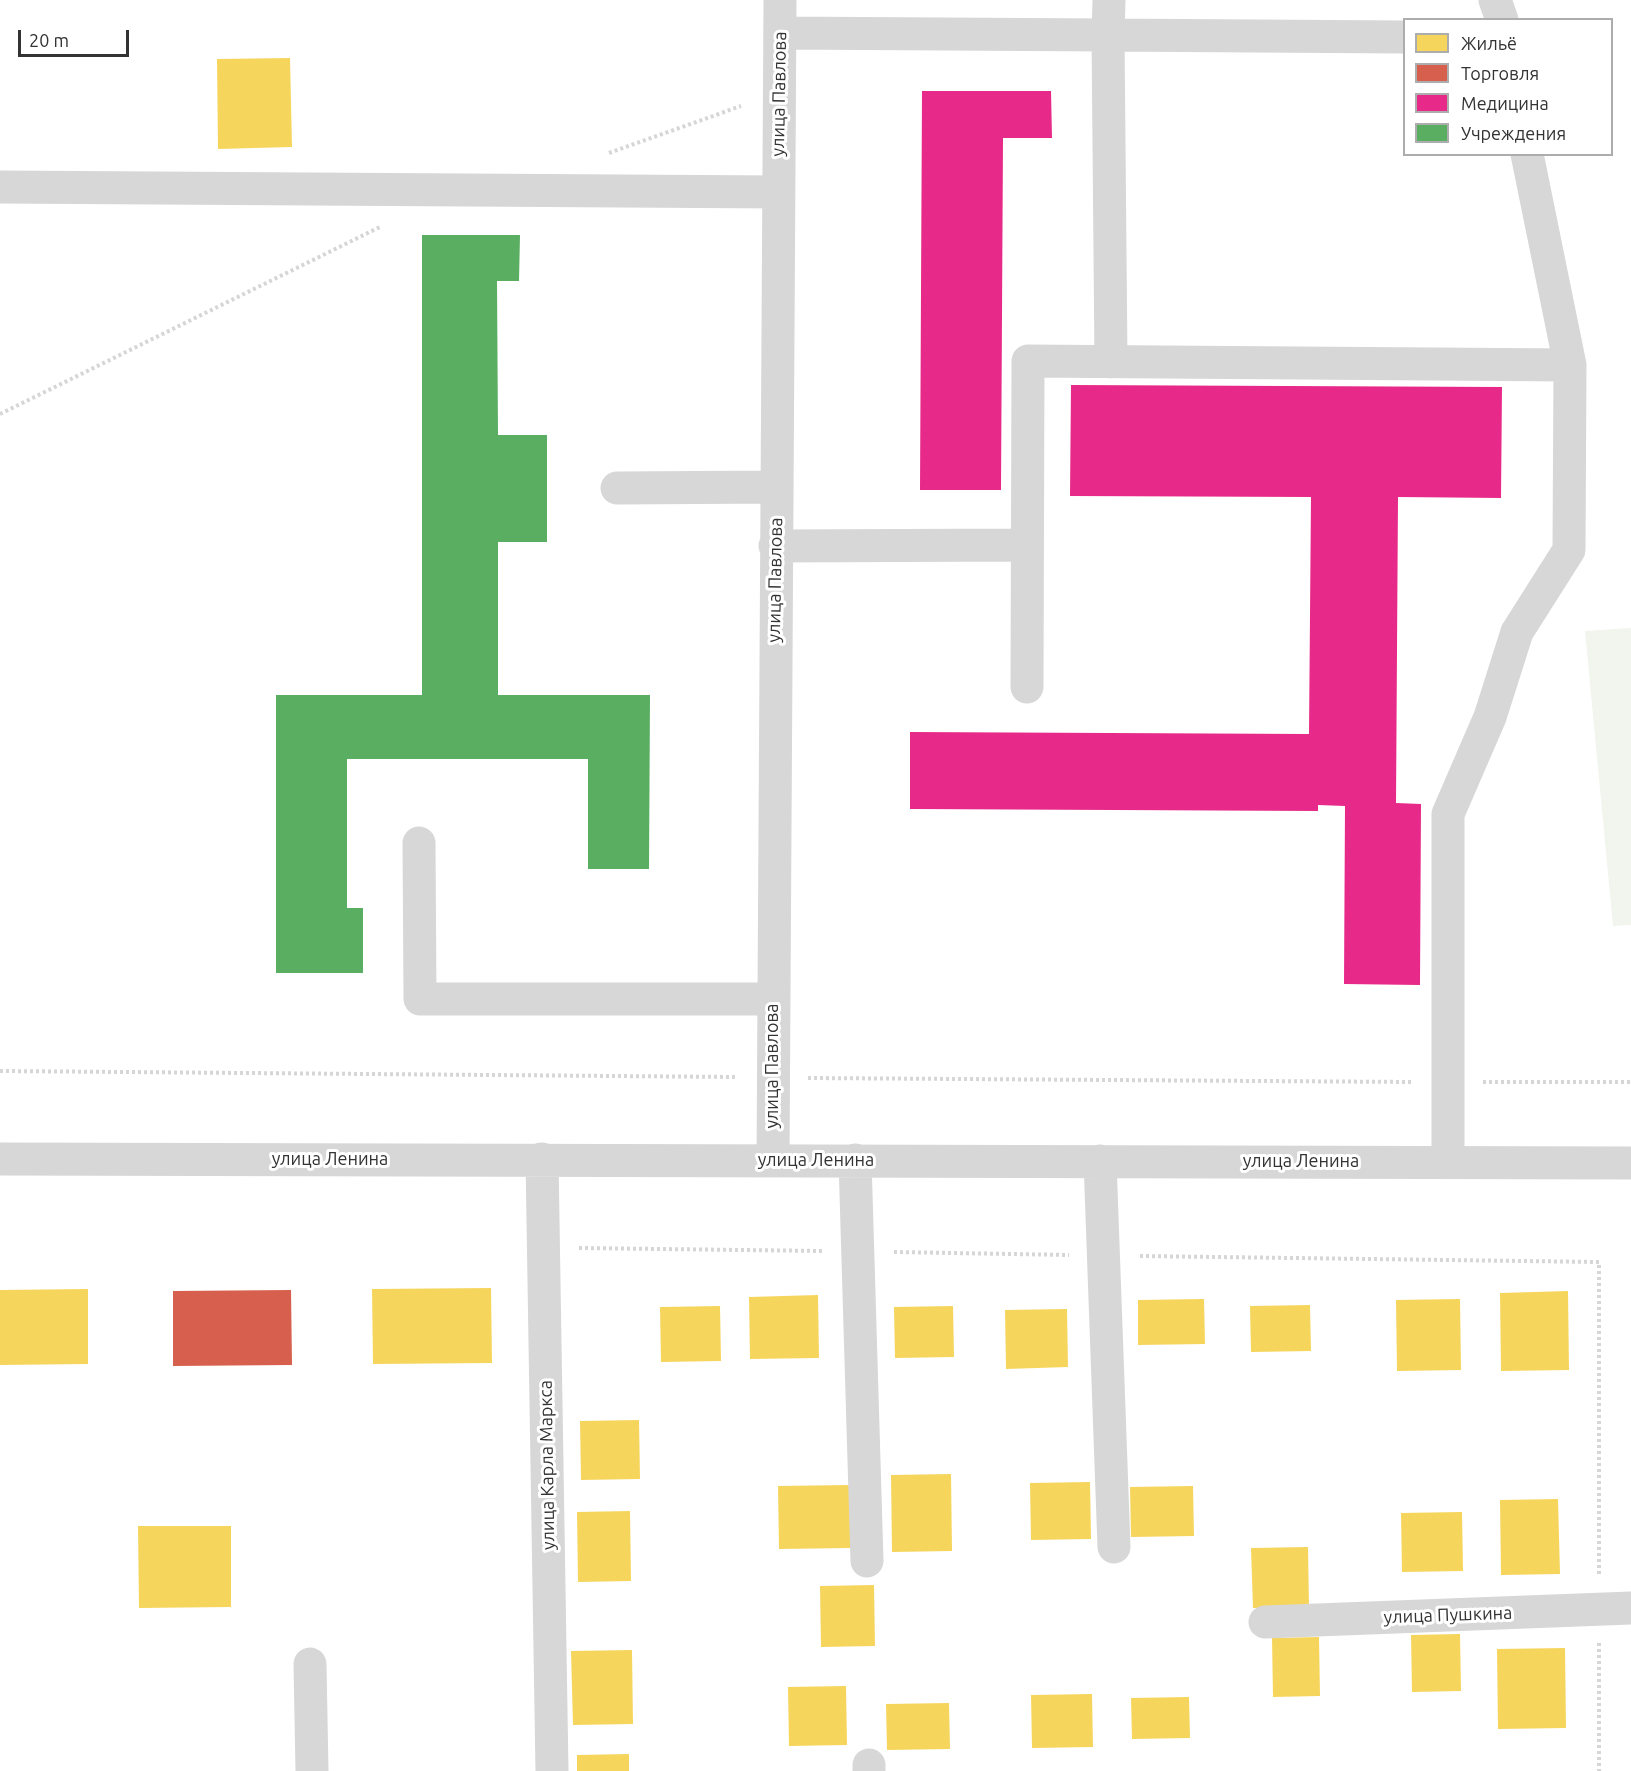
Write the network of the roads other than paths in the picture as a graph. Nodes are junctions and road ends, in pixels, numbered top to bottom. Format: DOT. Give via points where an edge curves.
graph roads {
  1 [pos="780,0"];
  2 [pos="1109,0"];
  3 [pos="1496,0"];
  4 [pos="1501,18"];
  5 [pos="780,33"];
  6 [pos="1108,35"];
  7 [pos="1403,38"];
  8 [pos="1527,156"];
  9 [pos="0,187"];
  10 [pos="778,192"];
  11 [pos="1111,362"];
  12 [pos="1570,365"];
  13 [pos="617,488"];
  14 [pos="776,488"];
  15 [pos="1027,545"];
  16 [pos="775,546"];
  17 [pos="1026,687"];
  18 [pos="419,843"];
  19 [pos="772,999"];
  20 [pos="0,1159"];
  21 [pos="543,1159"];
  22 [pos="773,1160"];
  23 [pos="855,1160"];
  24 [pos="1100,1161"];
  25 [pos="1448,1162"];
  26 [pos="1631,1163"];
  27 [pos="1114,1547"];
  28 [pos="867,1561"];
  29 [pos="1615,1608"];
  30 [pos="1264,1622"];
  31 [pos="310,1664"];
  32 [pos="312,1771"];
  33 [pos="552,1771"];
  1 -- 5 [label="street, улица Павлова"];
  2 -- 6 [label="street"];
  3 -- 4 [label="street"];
  5 -- 6 [label="street"];
  5 -- 10 [label="street, улица Павлова"];
  6 -- 7 [label="street"];
  6 -- 11 [label="street"];
  8 -- 12 [label="street"];
  9 -- 10 [label="street"];
  10 -- 14 [label="street, улица Павлова"];
  11 -- 12 [label="street"];
  11 -- 15 [label="street" via="1028,361"];
  12 -- 25 [label="street" via="1569,550 1517,632 1490,717 1448,814"];
  13 -- 14 [label="street"];
  14 -- 16 [label="street, улица Павлова"];
  15 -- 16 [label="street"];
  15 -- 17 [label="street"];
  16 -- 19 [label="street, улица Павлова"];
  18 -- 19 [label="street" via="420,999"];
  19 -- 22 [label="street, улица Павлова"];
  20 -- 21 [label="street, улица Ленина"];
  21 -- 22 [label="street, улица Ленина"];
  21 -- 33 [label="street, улица Карла Маркса"];
  22 -- 23 [label="street, улица Ленина"];
  23 -- 24 [label="street, улица Ленина"];
  23 -- 28 [label="street"];
  24 -- 25 [label="street, улица Ленина"];
  24 -- 27 [label="street"];
  25 -- 26 [label="street, улица Ленина"];
  29 -- 30 [label="street, улица Пушкина"];
  31 -- 32 [label="street"];
}
